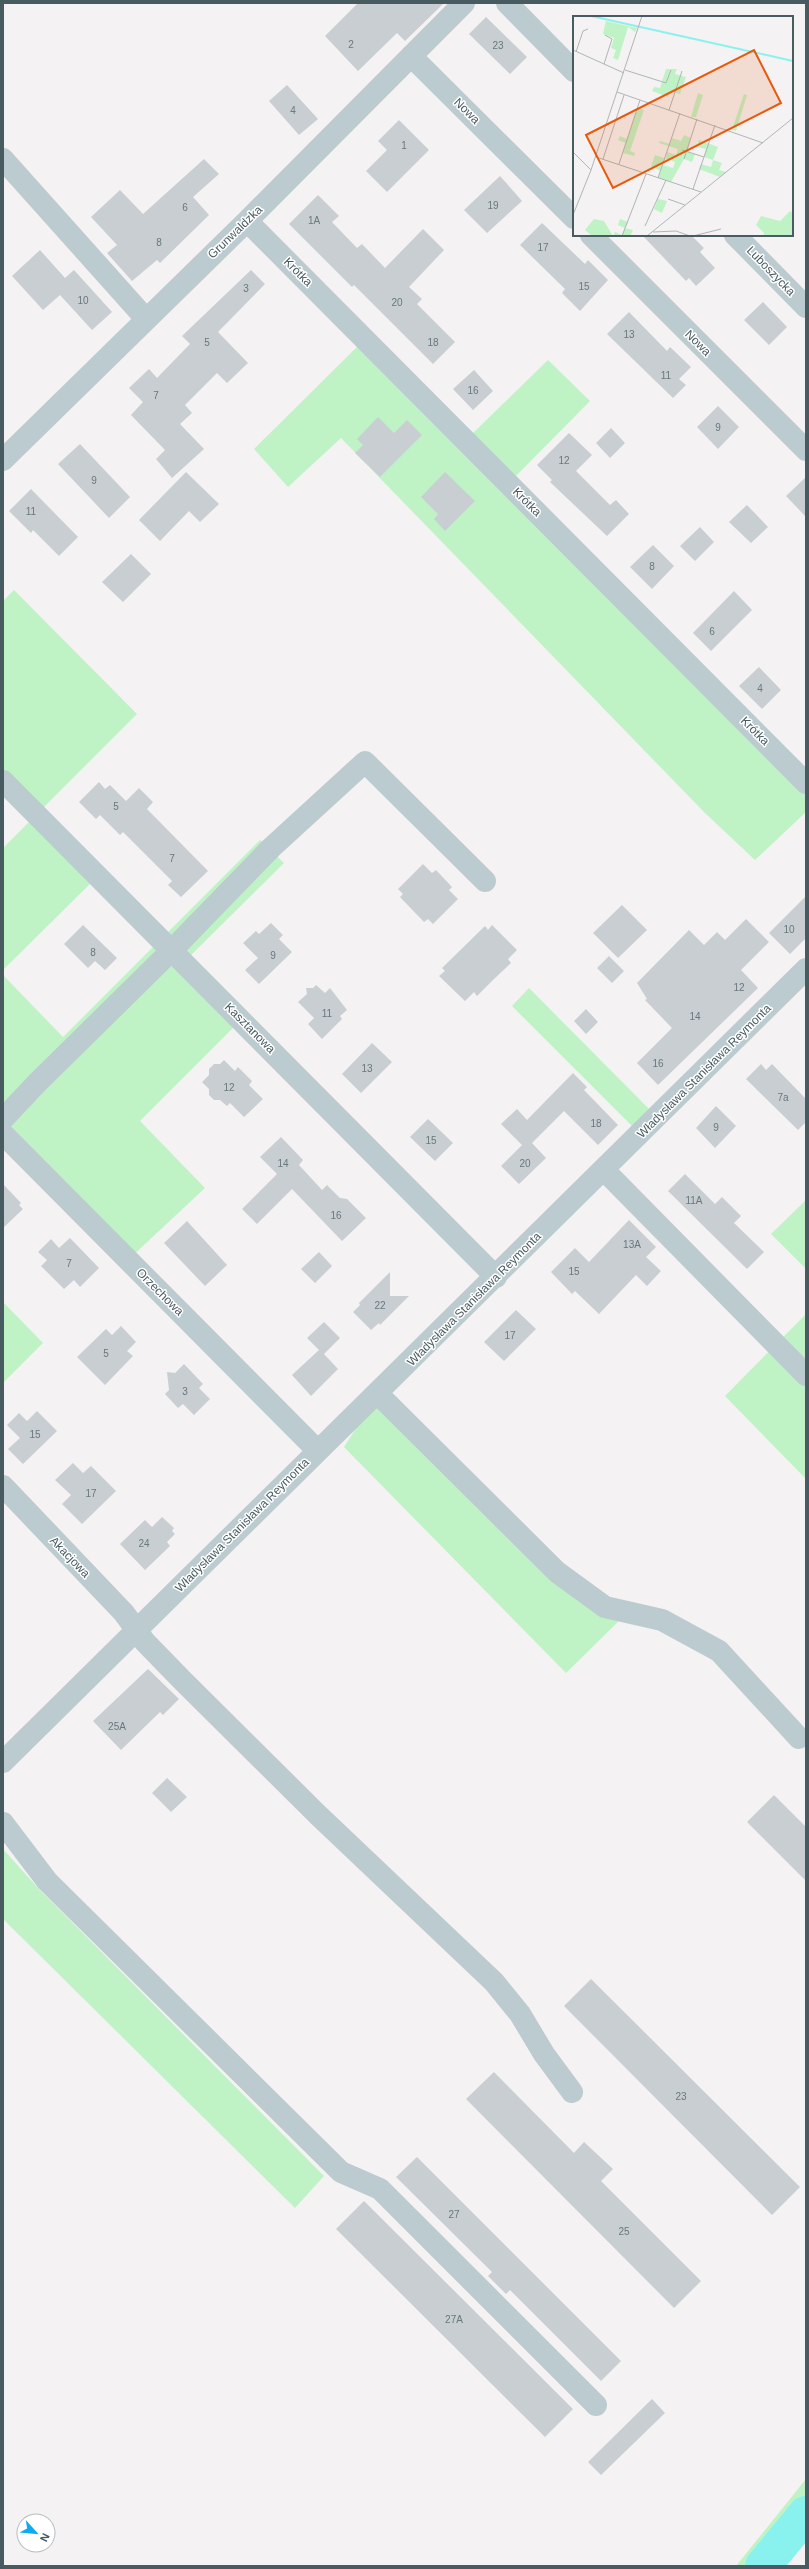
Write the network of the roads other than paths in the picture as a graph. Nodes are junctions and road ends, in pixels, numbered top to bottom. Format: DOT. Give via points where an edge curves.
graph roads {
  1 [pos="464,3"];
  2 [pos="507,3"];
  3 [pos="411,56"];
  4 [pos="573,70"];
  5 [pos="3,159"];
  6 [pos="573,217"];
  7 [pos="247,221"];
  8 [pos="592,236"];
  9 [pos="736,236"];
  10 [pos="806,307"];
  11 [pos="146,319"];
  12 [pos="806,450"];
  13 [pos="3,460"];
  14 [pos="3,781"];
  15 [pos="806,783"];
  16 [pos="485,881"];
  17 [pos="172,950"];
  18 [pos="806,969"];
  19 [pos="3,1119"];
  20 [pos="3,1134"];
  21 [pos="604,1170"];
  22 [pos="496,1276"];
  23 [pos="806,1376"];
  24 [pos="378,1394"];
  25 [pos="317,1450"];
  26 [pos="3,1486"];
  27 [pos="136,1630"];
  28 [pos="799,1738"];
  29 [pos="3,1762"];
  30 [pos="3,1823"];
  31 [pos="572,2092"];
  32 [pos="596,2405"];
  1 -- 3 [label="street, Grunwaldzka"];
  2 -- 4 [label="street"];
  3 -- 6 [label="street, Nowa"];
  3 -- 7 [label="street, Grunwaldzka"];
  5 -- 11 [label="street"];
  7 -- 11 [label="street, Grunwaldzka"];
  7 -- 15 [label="street, Krótka"];
  8 -- 12 [label="street, Nowa"];
  9 -- 10 [label="street, Luboszycka"];
  11 -- 13 [label="street, Grunwaldzka"];
  14 -- 17 [label="street, Kasztanowa"];
  16 -- 17 [label="street" via="365,762 271,848"];
  17 -- 19 [label="street"];
  17 -- 22 [label="street, Kasztanowa"];
  18 -- 21 [label="street, Władysława Stanisława Reymonta"];
  20 -- 25 [label="street, Orzechowa"];
  21 -- 22 [label="street, Władysława Stanisława Reymonta"];
  21 -- 23 [label="street"];
  22 -- 24 [label="street, Władysława Stanisława Reymonta"];
  24 -- 25 [label="street, Władysława Stanisława Reymonta"];
  24 -- 28 [label="street" via="557,1572 605,1607 662,1620 719,1651"];
  25 -- 27 [label="street, Władysława Stanisława Reymonta"];
  26 -- 27 [label="street, Akacjowa" via="124,1613"];
  27 -- 29 [label="street, Władysława Stanisława Reymonta"];
  27 -- 31 [label="street, Akacjowa" via="150,1648 318,1815 494,1982 520,2014 544,2054"];
  30 -- 32 [label="street" via="47,1881 341,2172 380,2189"];
}
